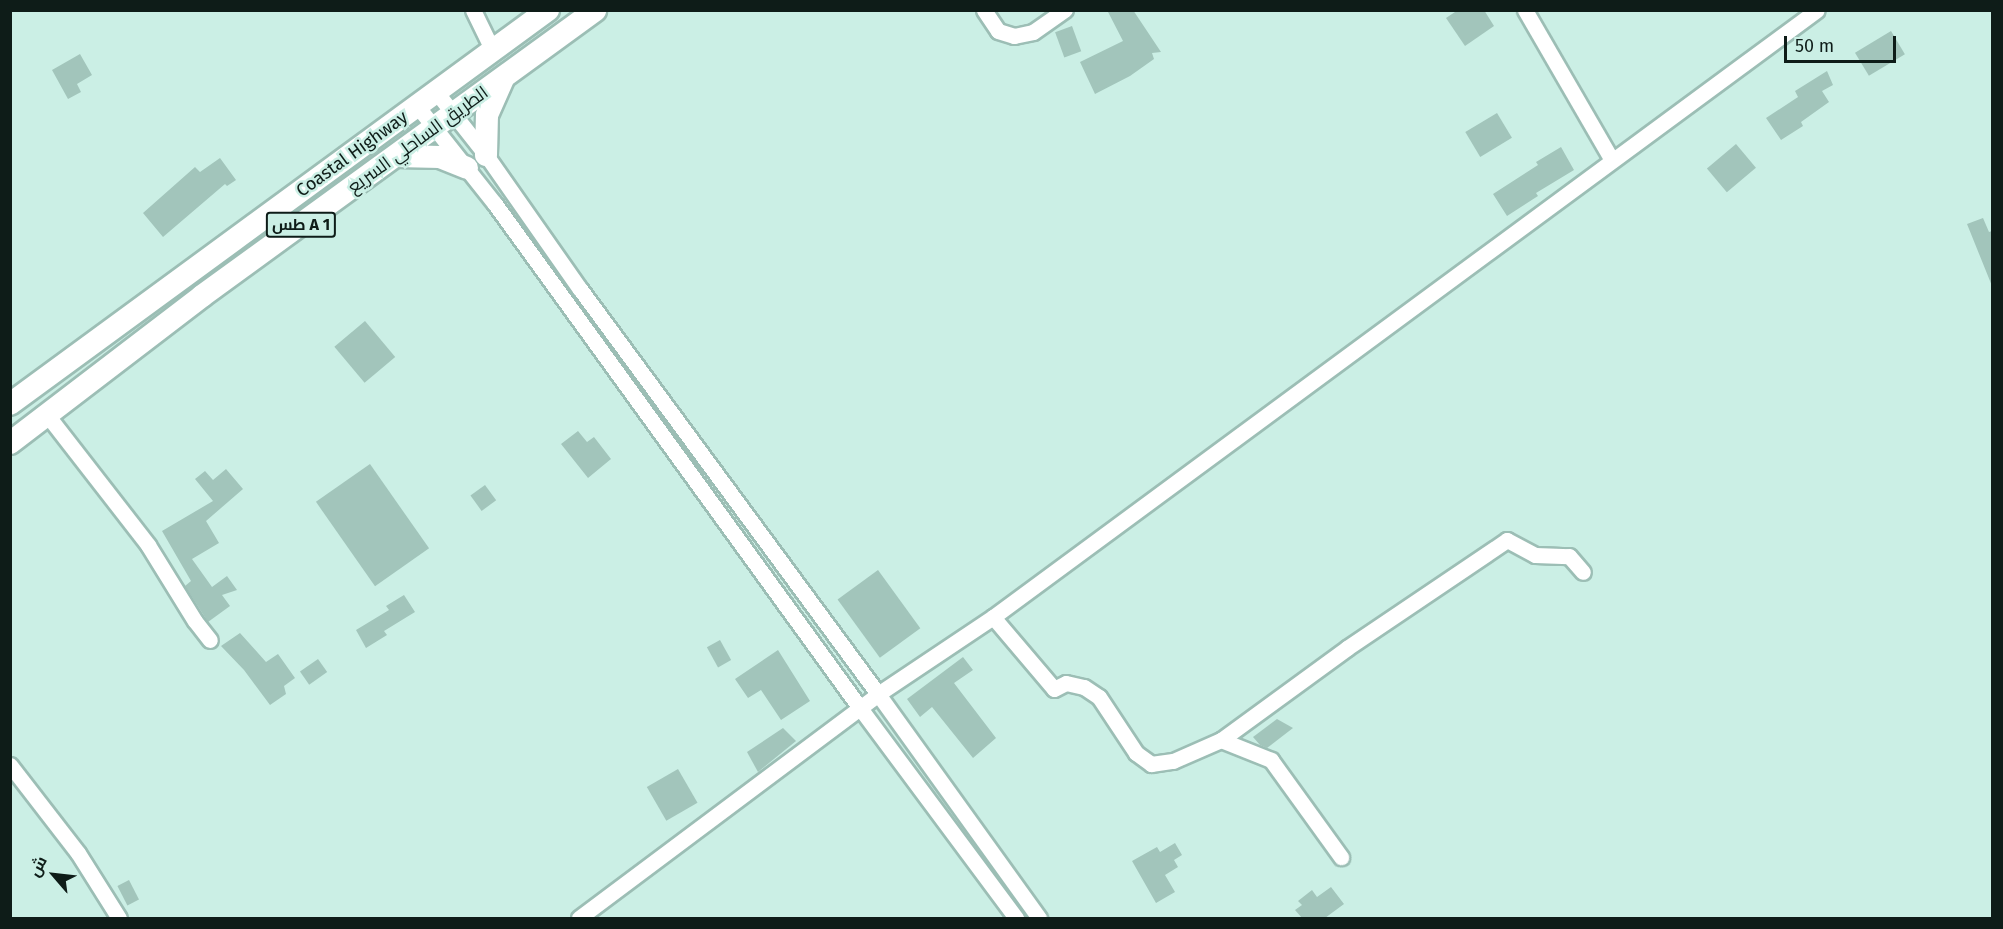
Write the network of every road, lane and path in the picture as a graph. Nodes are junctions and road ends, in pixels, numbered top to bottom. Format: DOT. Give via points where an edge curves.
graph roads {
  1 [pos="473,10"];
  2 [pos="548,10"];
  3 [pos="595,10"];
  4 [pos="984,10"];
  5 [pos="1065,10"];
  6 [pos="1525,10"];
  7 [pos="1817,10"];
  8 [pos="493,51"];
  9 [pos="504,78"];
  10 [pos="437,93"];
  11 [pos="418,106"];
  12 [pos="454,114"];
  13 [pos="435,128"];
  14 [pos="486,155"];
  15 [pos="397,156"];
  16 [pos="1612,160"];
  17 [pos="467,168"];
  18 [pos="580,289"];
  19 [pos="563,299"];
  20 [pos="10,404"];
  21 [pos="48,416"];
  22 [pos="10,442"];
  23 [pos="788,571"];
  24 [pos="1583,572"];
  25 [pos="771,585"];
  26 [pos="993,617"];
  27 [pos="210,640"];
  28 [pos="878,694"];
  29 [pos="860,708"];
  30 [pos="1221,740"];
  31 [pos="10,765"];
  32 [pos="992,854"];
  33 [pos="1341,857"];
  34 [pos="976,865"];
  35 [pos="119,918"];
  36 [pos="579,918"];
  37 [pos="1016,918"];
  38 [pos="1039,918"];
  1 -- 8 [label="street"];
  2 -- 8 [label="highway, Coastal Highway / طس A 1"];
  3 -- 9 [label="highway, الطريق الساحلي السريع / طس A 1"];
  4 -- 5 [label="street" via="998,31 1014,36 1033,33"];
  6 -- 16 [label="street"];
  7 -- 16 [label="street"];
  8 -- 10 [label="highway, Coastal Highway / طس A 1"];
  9 -- 12 [label="highway, الطريق الساحلي السريع / طس A 1"];
  9 -- 14 [label="highway" via="487,115"];
  10 -- 11 [label="highway, Coastal Highway / طس A 1"];
  10 -- 12 [label="street"];
  11 -- 13 [label="street"];
  11 -- 20 [label="highway, Coastal Highway / طس A 1"];
  12 -- 13 [label="highway, الطريق الساحلي السريع / طس A 1"];
  12 -- 14 [label="street"];
  13 -- 15 [label="highway, الطريق الساحلي السريع / طس A 1"];
  13 -- 17 [label="street"];
  14 -- 18 [label="street"];
  15 -- 17 [label="highway" via="440,157"];
  15 -- 21 [label="highway, الطريق الساحلي السريع / طس A 1" via="202,296"];
  16 -- 26 [label="street"];
  17 -- 19 [label="street"];
  18 -- 19 [label="street"];
  18 -- 23 [label="street"];
  19 -- 25 [label="street"];
  21 -- 22 [label="highway, الطريق الساحلي السريع / طس A 1"];
  21 -- 27 [label="street" via="148,545"];
  23 -- 25 [label="street"];
  23 -- 28 [label="street"];
  24 -- 30 [label="street" via="1569,556 1535,555 1508,540 1347,648"];
  25 -- 29 [label="street"];
  26 -- 28 [label="street"];
  26 -- 30 [label="street" via="1054,689 1066,683 1099,696 1136,753 1151,764 1173,761"];
  28 -- 29 [label="street"];
  28 -- 32 [label="street"];
  29 -- 34 [label="street"];
  29 -- 36 [label="street"];
  30 -- 33 [label="street" via="1271,760"];
  31 -- 35 [label="street" via="78,853"];
  32 -- 34 [label="street"];
  32 -- 38 [label="street"];
  34 -- 37 [label="street"];
}
